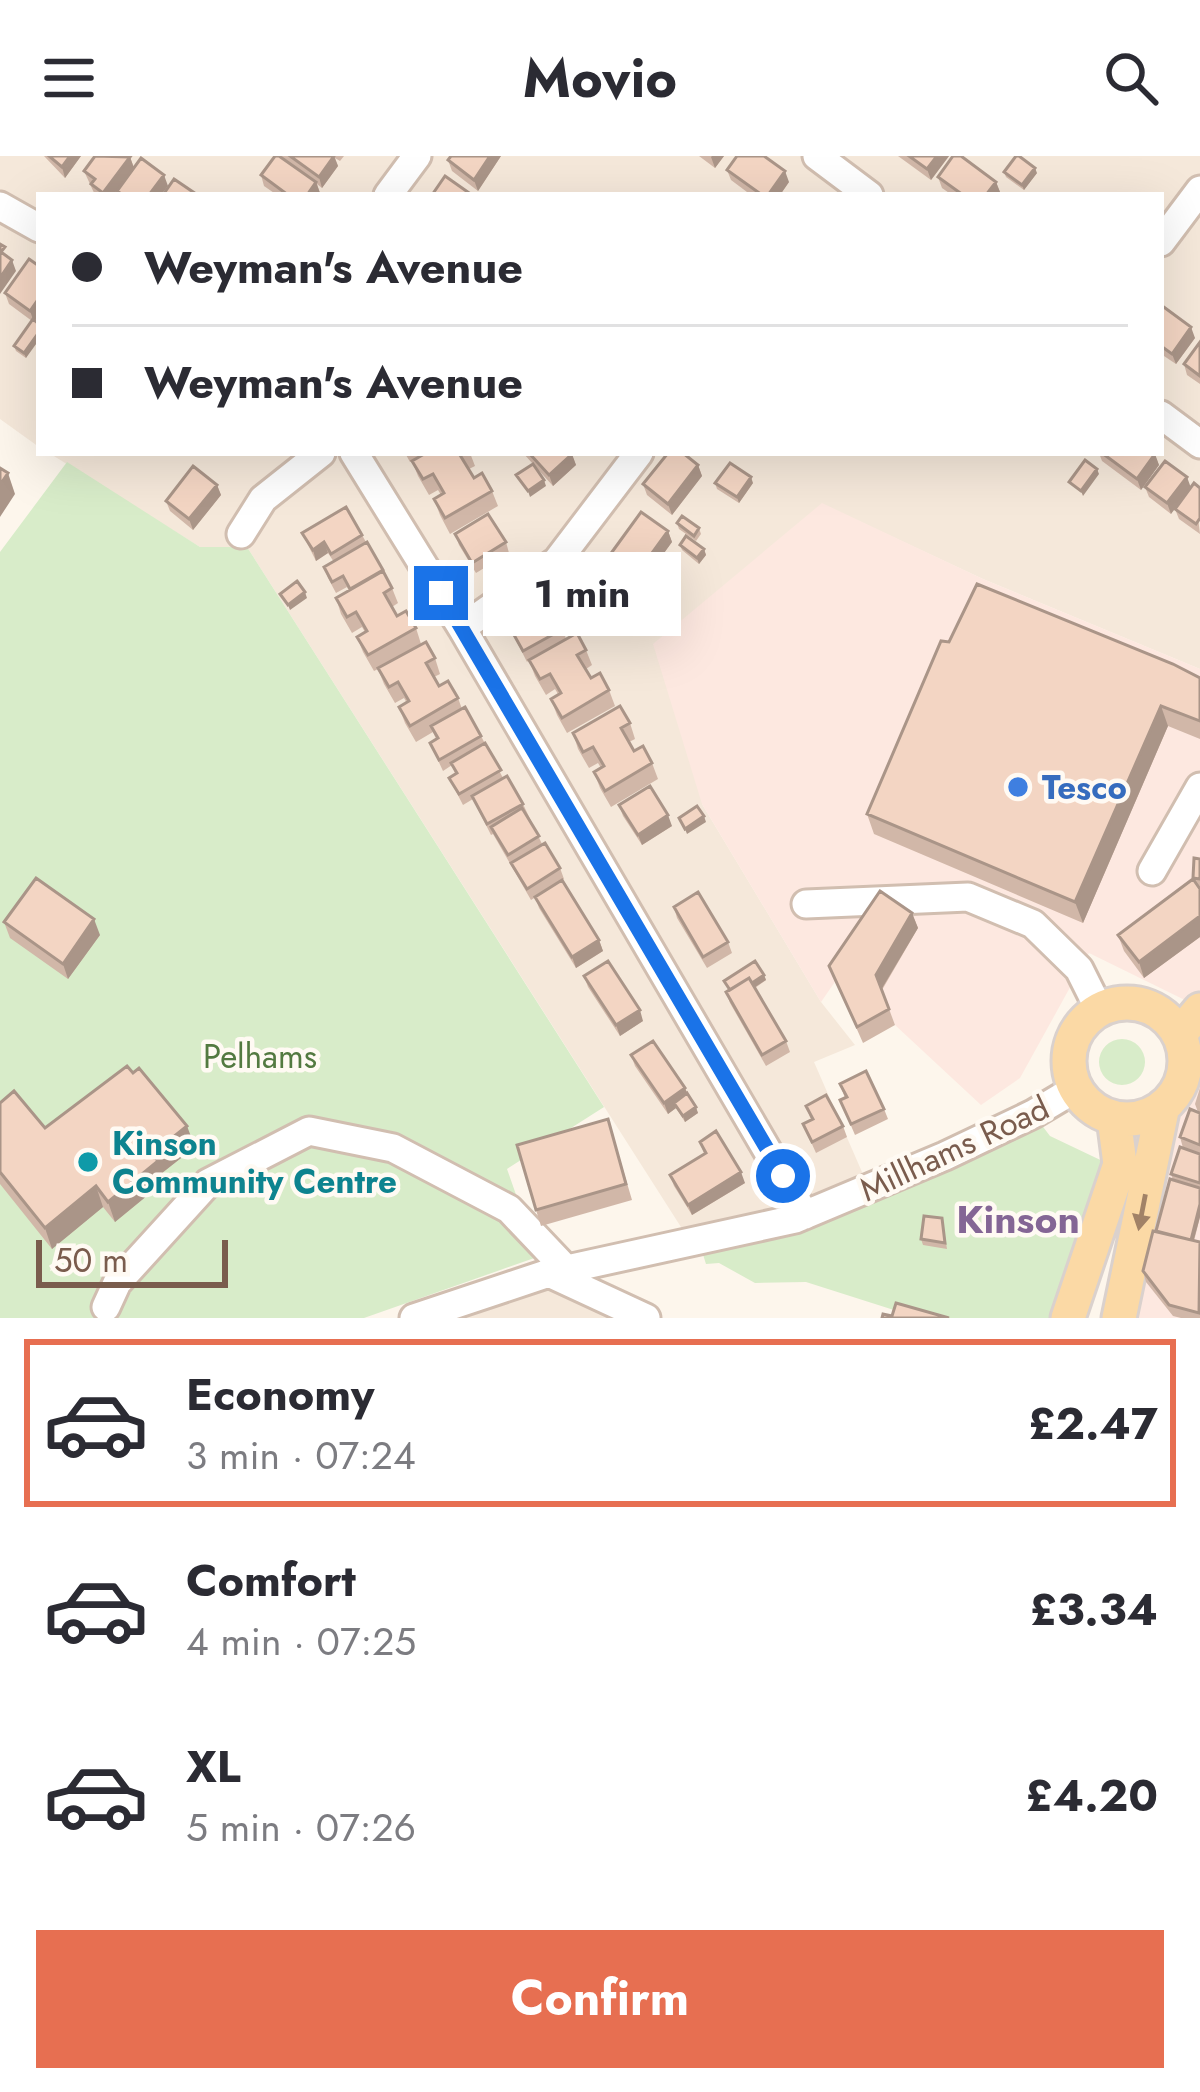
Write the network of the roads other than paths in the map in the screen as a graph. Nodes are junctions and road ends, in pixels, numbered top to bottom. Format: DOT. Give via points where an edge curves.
graph roads {
  1 [pos="417,156"];
  2 [pos="818,156"];
  3 [pos="839,186"];
  4 [pos="1200,190"];
  5 [pos="390,192"];
  6 [pos="0,206"];
  7 [pos="36,226"];
  8 [pos="1164,238"];
  9 [pos="1164,418"];
  10 [pos="1200,444"];
  11 [pos="317,456"];
  12 [pos="356,456"];
  13 [pos="637,456"];
  14 [pos="241,534"];
  15 [pos="463,628"];
  16 [pos="1200,787"];
  17 [pos="1152,871"];
  18 [pos="806,904"];
  19 [pos="1099,1009"];
  20 [pos="1190,1022"];
  21 [pos="1076,1089"];
  22 [pos="1163,1106"];
  23 [pos="1114,1118"];
  24 [pos="806,1215"];
  25 [pos="558,1271"];
  26 [pos="106,1307"];
  27 [pos="414,1318"];
  28 [pos="646,1318"];
  29 [pos="1068,1318"];
  30 [pos="1119,1318"];
  1 -- 5 [label="street"];
  2 -- 3 [label="street"];
  4 -- 8 [label="street"];
  6 -- 7 [label="street"];
  9 -- 10 [label="street"];
  11 -- 14 [label="street" via="263,499"];
  12 -- 15 [label="street"];
  13 -- 15 [label="street" via="557,561"];
  15 -- 24 [label="street"];
  16 -- 17 [label="street"];
  18 -- 19 [label="street" via="968,897 1033,924 1079,970"];
  19 -- 20 [label="main road" via="1135,1003"];
  19 -- 21 [label="main road" via="1071,1044"];
  20 -- 22 [label="main road" via="1185,1066"];
  21 -- 23 [label="main road"];
  21 -- 24 [label="street, Millhams Road"];
  22 -- 23 [label="main road"];
  22 -- 30 [label="main road, one-way"];
  23 -- 29 [label="main road" via="1120,1164"];
  24 -- 25 [label="street, Millhams Road"];
  25 -- 26 [label="street" via="509,1209 393,1148 309,1131 208,1183 117,1283"];
  25 -- 27 [label="street, Millhams Road"];
  25 -- 28 [label="street"];
}
